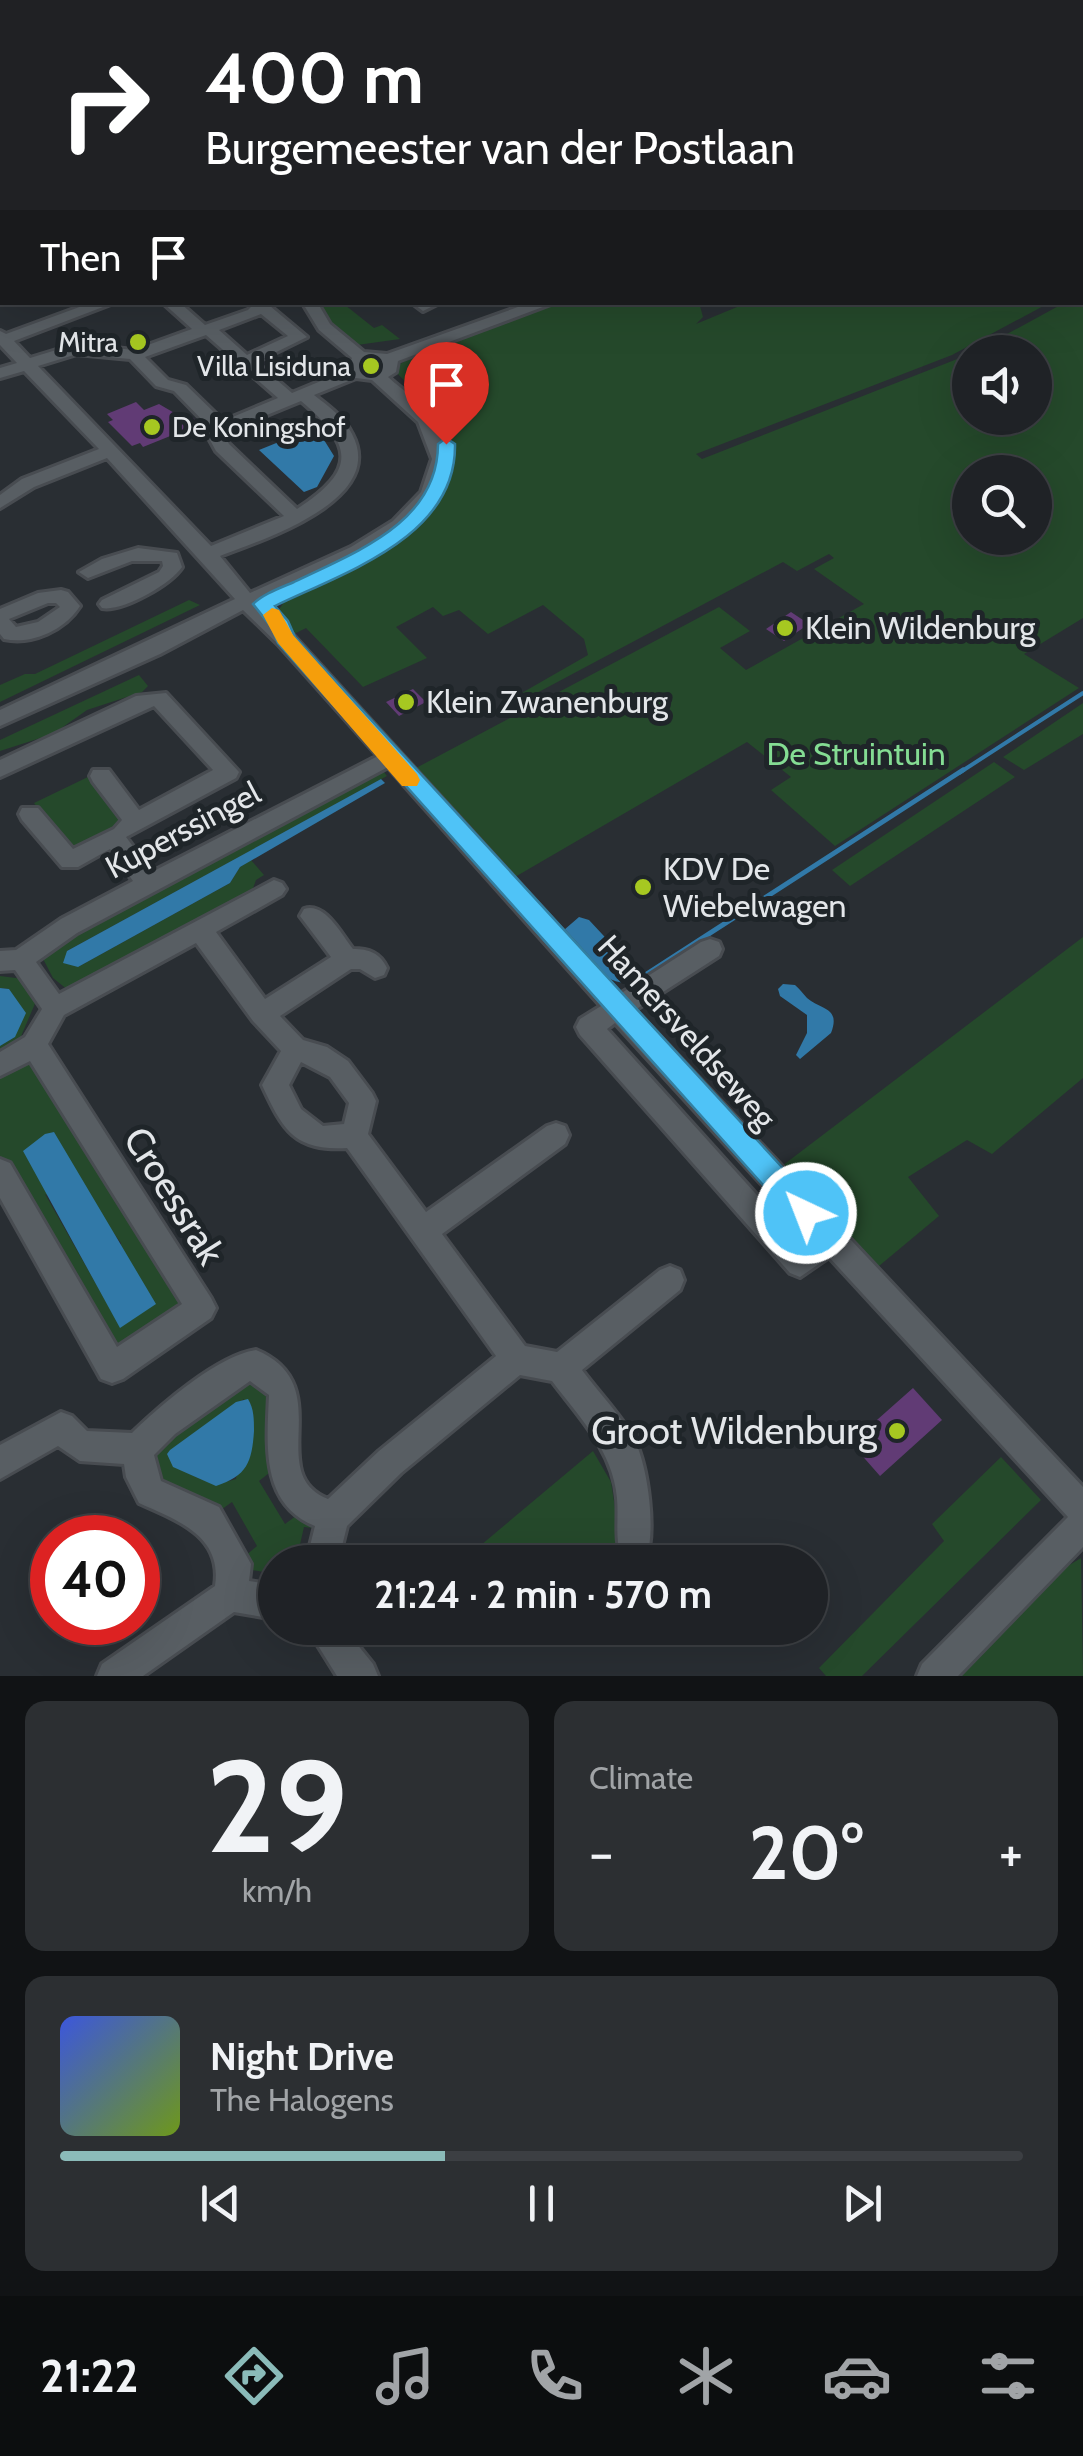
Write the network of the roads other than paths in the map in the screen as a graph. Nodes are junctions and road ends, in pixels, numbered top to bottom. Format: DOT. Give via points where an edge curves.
graph roads {
  1 [pos="100,305"];
  2 [pos="173,305"];
  3 [pos="264,305"];
  4 [pos="311,305"];
  5 [pos="522,306"];
  6 [pos="206,330"];
  7 [pos="2,338"];
  8 [pos="135,355"];
  9 [pos="246,362"];
  10 [pos="26,364"];
  11 [pos="358,365"];
  12 [pos="385,369"];
  13 [pos="0,372"];
  14 [pos="296,396"];
  15 [pos="219,427"];
  16 [pos="110,451"];
  17 [pos="0,504"];
  18 [pos="296,518"];
  19 [pos="204,549"];
  20 [pos="170,557"];
  21 [pos="88,572"];
  22 [pos="109,604"];
  23 [pos="254,605"];
  24 [pos="0,719"];
  25 [pos="379,763"];
  26 [pos="0,768"];
  27 [pos="100,776"];
  28 [pos="30,814"];
  29 [pos="136,822"];
  30 [pos="113,837"];
  31 [pos="149,885"];
  32 [pos="274,889"];
  33 [pos="312,916"];
  34 [pos="200,929"];
  35 [pos="710,949"];
  36 [pos="348,959"];
  37 [pos="10,960"];
  38 [pos="375,968"];
  39 [pos="55,1008"];
  40 [pos="618,1008"];
  41 [pos="262,1014"];
  42 [pos="34,1045"];
  43 [pos="295,1049"];
  44 [pos="0,1065"];
  45 [pos="556,1135"];
  46 [pos="354,1136"];
  47 [pos="0,1172"];
  48 [pos="423,1231"];
  49 [pos="830,1238"];
  50 [pos="670,1280"];
  51 [pos="516,1360"];
  52 [pos="562,1368"];
  53 [pos="138,1449"];
  54 [pos="0,1463"];
  55 [pos="1083,1510"];
  56 [pos="333,1517"];
  57 [pos="1083,1524"];
  58 [pos="326,1545"];
  59 [pos="634,1545"];
  60 [pos="230,1595"];
  61 [pos="258,1599"];
  62 [pos="336,1645"];
  63 [pos="114,1676"];
  64 [pos="362,1676"];
  65 [pos="934,1676"];
  1 -- 7 [label="street"];
  2 -- 6 [label="street"];
  3 -- 6 [label="street"];
  3 -- 9 [label="street" via="300,338"];
  4 -- 11 [label="street"];
  5 -- 12 [label="street"];
  6 -- 8 [label="street"];
  6 -- 9 [label="street"];
  7 -- 10 [label="street, Hamersveldseweg"];
  8 -- 10 [label="street" via="76,349"];
  8 -- 15 [label="street"];
  9 -- 14 [label="street"];
  10 -- 13 [label="street"];
  10 -- 16 [label="street, Hamersveldseweg"];
  11 -- 12 [label="street"];
  11 -- 14 [label="street"];
  12 -- 23 [label="street" via="428,406 443,430 447,460 438,490 416,520 385,544"];
  14 -- 15 [label="street"];
  14 -- 18 [label="street" via="338,425 351,453 346,479"];
  15 -- 18 [label="street" via="213,437"];
  16 -- 17 [label="street" via="28,482"];
  16 -- 19 [label="street, Hamersveldseweg"];
  18 -- 19 [label="street"];
  19 -- 20 [label="street"];
  19 -- 23 [label="street, Hamersveldseweg"];
  20 -- 21 [label="street" via="137,552"];
  20 -- 22 [label="street" via="166,576"];
  23 -- 24 [label="street"];
  23 -- 40 [label="street, Hamersveldseweg" via="270,631 285,639"];
  25 -- 31 [label="street, Kuperssingel"];
  26 -- 29 [label="street" via="160,698 228,772"];
  27 -- 29 [label="street"];
  28 -- 30 [label="street" via="70,861"];
  29 -- 30 [label="street"];
  30 -- 31 [label="street"];
  31 -- 37 [label="street, Kuperssingel"];
  32 -- 34 [label="street"];
  33 -- 36 [label="street"];
  34 -- 39 [label="street"];
  34 -- 41 [label="street"];
  35 -- 40 [label="street"];
  36 -- 38 [label="street" via="366,959"];
  36 -- 41 [label="street"];
  37 -- 39 [label="street, Kuperssingel"];
  39 -- 42 [label="street"];
  40 -- 49 [label="street, Hamersveldseweg"];
  40 -- 49 [label="street" via="589,1027 800,1263"];
  41 -- 43 [label="street"];
  42 -- 44 [label="street"];
  42 -- 47 [label="street, Croessrak" via="201,1308 112,1368"];
  43 -- 46 [label="street" via="339,1068 362,1100"];
  43 -- 46 [label="street" via="275,1084 292,1117 318,1138"];
  45 -- 48 [label="street"];
  46 -- 48 [label="street"];
  48 -- 51 [label="street"];
  49 -- 55 [label="street, Hamersveldseweg"];
  50 -- 52 [label="street"];
  51 -- 52 [label="street"];
  51 -- 56 [label="street"];
  52 -- 59 [label="street" via="622,1448 633,1496"];
  53 -- 54 [label="street" via="80,1446 60,1427"];
  53 -- 56 [label="street" via="164,1423 256,1364 280,1382 284,1395 282,1466 305,1506"];
  53 -- 60 [label="street" via="150,1492 208,1518 235,1564"];
  56 -- 58 [label="street"];
  57 -- 65 [label="street"];
  60 -- 61 [label="street"];
  60 -- 63 [label="street"];
  62 -- 64 [label="street"];
}
